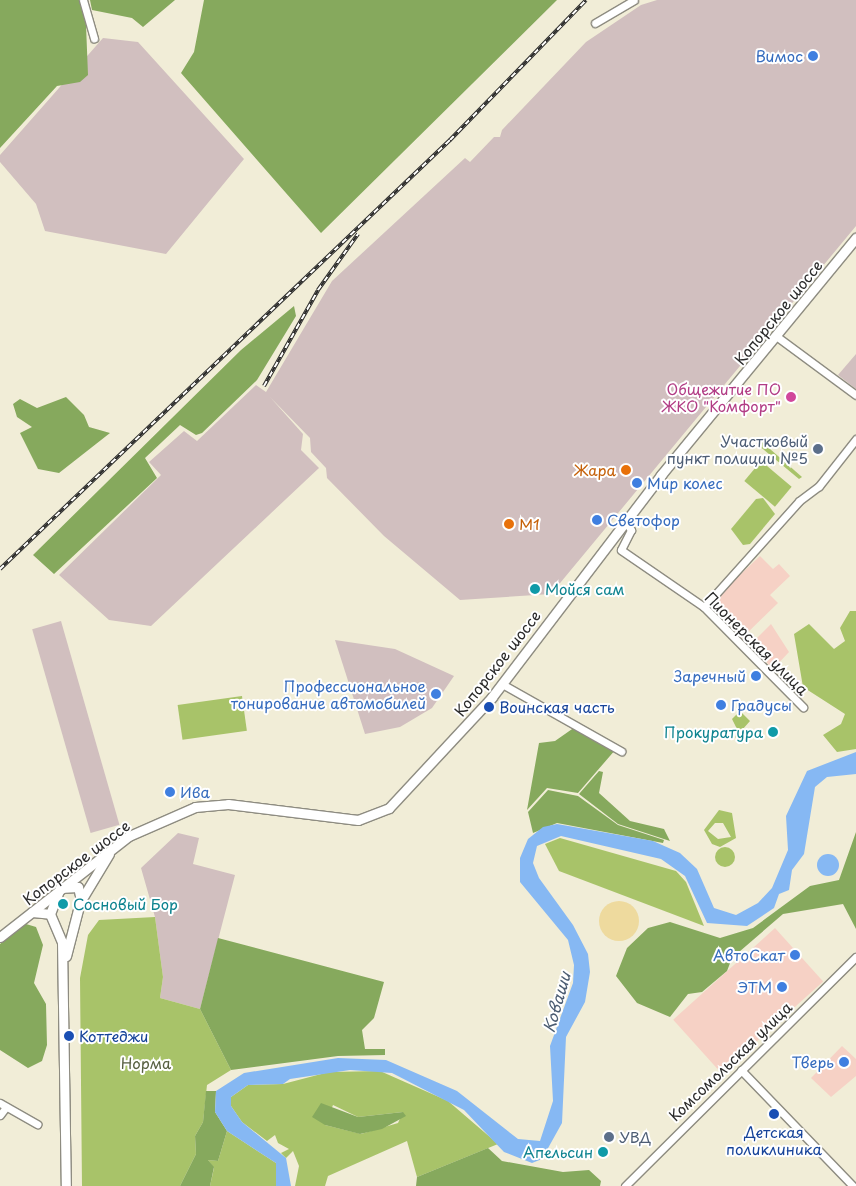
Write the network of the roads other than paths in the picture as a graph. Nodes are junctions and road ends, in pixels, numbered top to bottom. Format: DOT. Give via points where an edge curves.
graph roads {
  1 [pos="83,0"];
  2 [pos="634,0"];
  3 [pos="596,23"];
  4 [pos="94,38"];
  5 [pos="856,238"];
  6 [pos="776,336"];
  7 [pos="856,395"];
  8 [pos="856,438"];
  9 [pos="625,521"];
  10 [pos="704,607"];
  11 [pos="502,684"];
  12 [pos="802,707"];
  13 [pos="621,751"];
  14 [pos="115,846"];
  15 [pos="60,888"];
  16 [pos="80,902"];
  17 [pos="32,912"];
  18 [pos="76,916"];
  19 [pos="52,918"];
  20 [pos="0,938"];
  21 [pos="856,957"];
  22 [pos="64,962"];
  23 [pos="741,1070"];
  24 [pos="3,1105"];
  25 [pos="0,1115"];
  26 [pos="37,1124"];
  27 [pos="66,1186"];
  28 [pos="625,1186"];
  29 [pos="853,1186"];
  1 -- 4 [label="street"];
  2 -- 3 [label="street"];
  5 -- 6 [label="main road, Копорское шоссе"];
  6 -- 7 [label="street"];
  6 -- 9 [label="main road, Копорское шоссе"];
  8 -- 10 [label="street" via="819,486 799,501"];
  9 -- 10 [label="street, Пионерская улица" via="631,530 621,550"];
  9 -- 11 [label="main road, Копорское шоссе"];
  10 -- 12 [label="street, Пионерская улица"];
  11 -- 13 [label="street"];
  11 -- 14 [label="main road, Копорское шоссе" via="396,800 374,817 344,820 228,804 195,807 158,821"];
  14 -- 15 [label="main road, Копорское шоссе"];
  14 -- 16 [label="main road"];
  15 -- 16 [label="main road" via="78,887"];
  15 -- 17 [label="main road, Копорское шоссе"];
  15 -- 19 [label="main road"];
  16 -- 18 [label="main road"];
  17 -- 19 [label="main road"];
  17 -- 20 [label="main road, Копорское шоссе"];
  18 -- 19 [label="main road" via="67,922"];
  18 -- 22 [label="main road"];
  19 -- 22 [label="main road"];
  21 -- 23 [label="street, Комсомольская улица"];
  22 -- 27 [label="main road"];
  23 -- 28 [label="street, Комсомольская улица"];
  23 -- 29 [label="street"];
  24 -- 25 [label="street"];
  24 -- 26 [label="street"];
}
